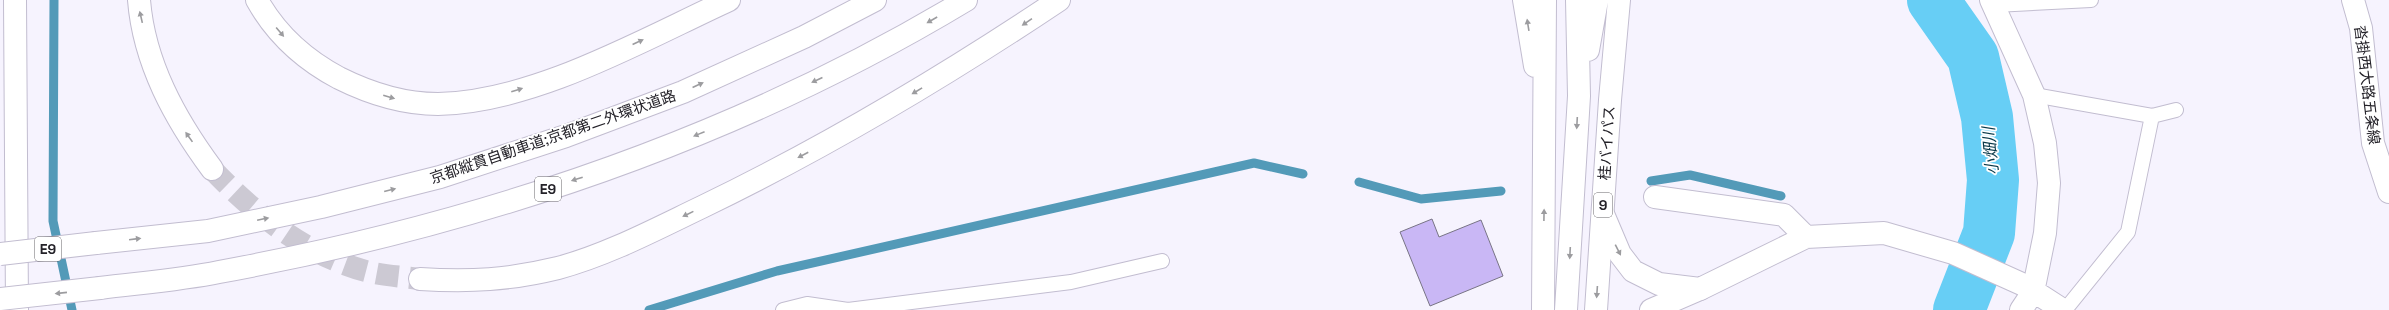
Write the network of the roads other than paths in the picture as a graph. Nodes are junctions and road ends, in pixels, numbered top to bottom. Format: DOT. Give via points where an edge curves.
graph roads {
  1 [pos="15,0"];
  2 [pos="139,0"];
  3 [pos="257,0"];
  4 [pos="729,0"];
  5 [pos="875,0"];
  6 [pos="966,0"];
  7 [pos="1059,0"];
  8 [pos="1524,0"];
  9 [pos="1544,0"];
  10 [pos="1578,0"];
  11 [pos="1597,0"];
  12 [pos="1609,0"];
  13 [pos="1619,0"];
  14 [pos="2090,0"];
  15 [pos="2353,0"];
  16 [pos="1993,2"];
  17 [pos="2034,95"];
  18 [pos="1579,96"];
  19 [pos="1610,100"];
  20 [pos="2176,110"];
  21 [pos="2152,116"];
  22 [pos="1546,132"];
  23 [pos="212,169"];
  24 [pos="8,186"];
  25 [pos="2389,192"];
  26 [pos="1655,197"];
  27 [pos="1603,214"];
  28 [pos="1806,237"];
  29 [pos="0,254"];
  30 [pos="1162,261"];
  31 [pos="420,279"];
  32 [pos="2029,288"];
  33 [pos="1700,289"];
  34 [pos="0,299"];
  35 [pos="17,310"];
  36 [pos="783,310"];
  37 [pos="1543,310"];
  38 [pos="1566,310"];
  39 [pos="1596,310"];
  40 [pos="1651,310"];
  41 [pos="2021,310"];
  42 [pos="2064,310"];
  1 -- 24 [label="main road"];
  23 -- 2 [label="main road, one-way" via="186,133 166,96 150,54"];
  3 -- 4 [label="main road, one-way" via="264,13 291,44 322,68 359,88 398,100 437,104 477,100 560,76"];
  29 -- 5 [label="main road, 京都縦貫自動車道;京都第二外環状道路 / E9, one-way, bridge" via="208,231 321,207 440,177 566,136 683,92 804,37"];
  6 -- 34 [label="main road, E9, one-way, bridge" via="827,76 702,133 583,178 451,220 342,247 217,273"];
  7 -- 31 [label="main road, one-way" via="891,107 744,186 661,227 559,267 513,277 467,282"];
  22 -- 8 [label="main road, one-way"];
  9 -- 22 [label="main road"];
  10 -- 18 [label="main road"];
  11 -- 18 [label="main road"];
  12 -- 19 [label="main road"];
  13 -- 19 [label="main road, 桂バイパス / 9"];
  14 -- 16 [label="lane"];
  15 -- 25 [label="main road, 沓掛西大路五条線" via="2361,28 2372,142"];
  16 -- 17 [label="main road"];
  17 -- 21 [label="lane"];
  17 -- 32 [label="main road" via="2046,143 2049,183 2045,233"];
  18 -- 38 [label="main road, one-way"];
  19 -- 27 [label="main road, 桂バイパス / 9"];
  20 -- 21 [label="lane"];
  21 -- 42 [label="lane" via="2128,232"];
  37 -- 22 [label="main road, one-way"];
  24 -- 35 [label="main road"];
  26 -- 28 [label="main road" via="1784,215"];
  27 -- 33 [label="main road, one-way" via="1620,254 1634,271 1659,284"];
  27 -- 39 [label="main road, 桂バイパス / 9, one-way"];
  28 -- 32 [label="main road" via="1884,233 1953,253"];
  28 -- 33 [label="main road"];
  30 -- 36 [label="lane" via="1071,282 848,310 807,304"];
  32 -- 41 [label="main road"];
  32 -- 42 [label="main road"];
  33 -- 40 [label="main road"];
}
